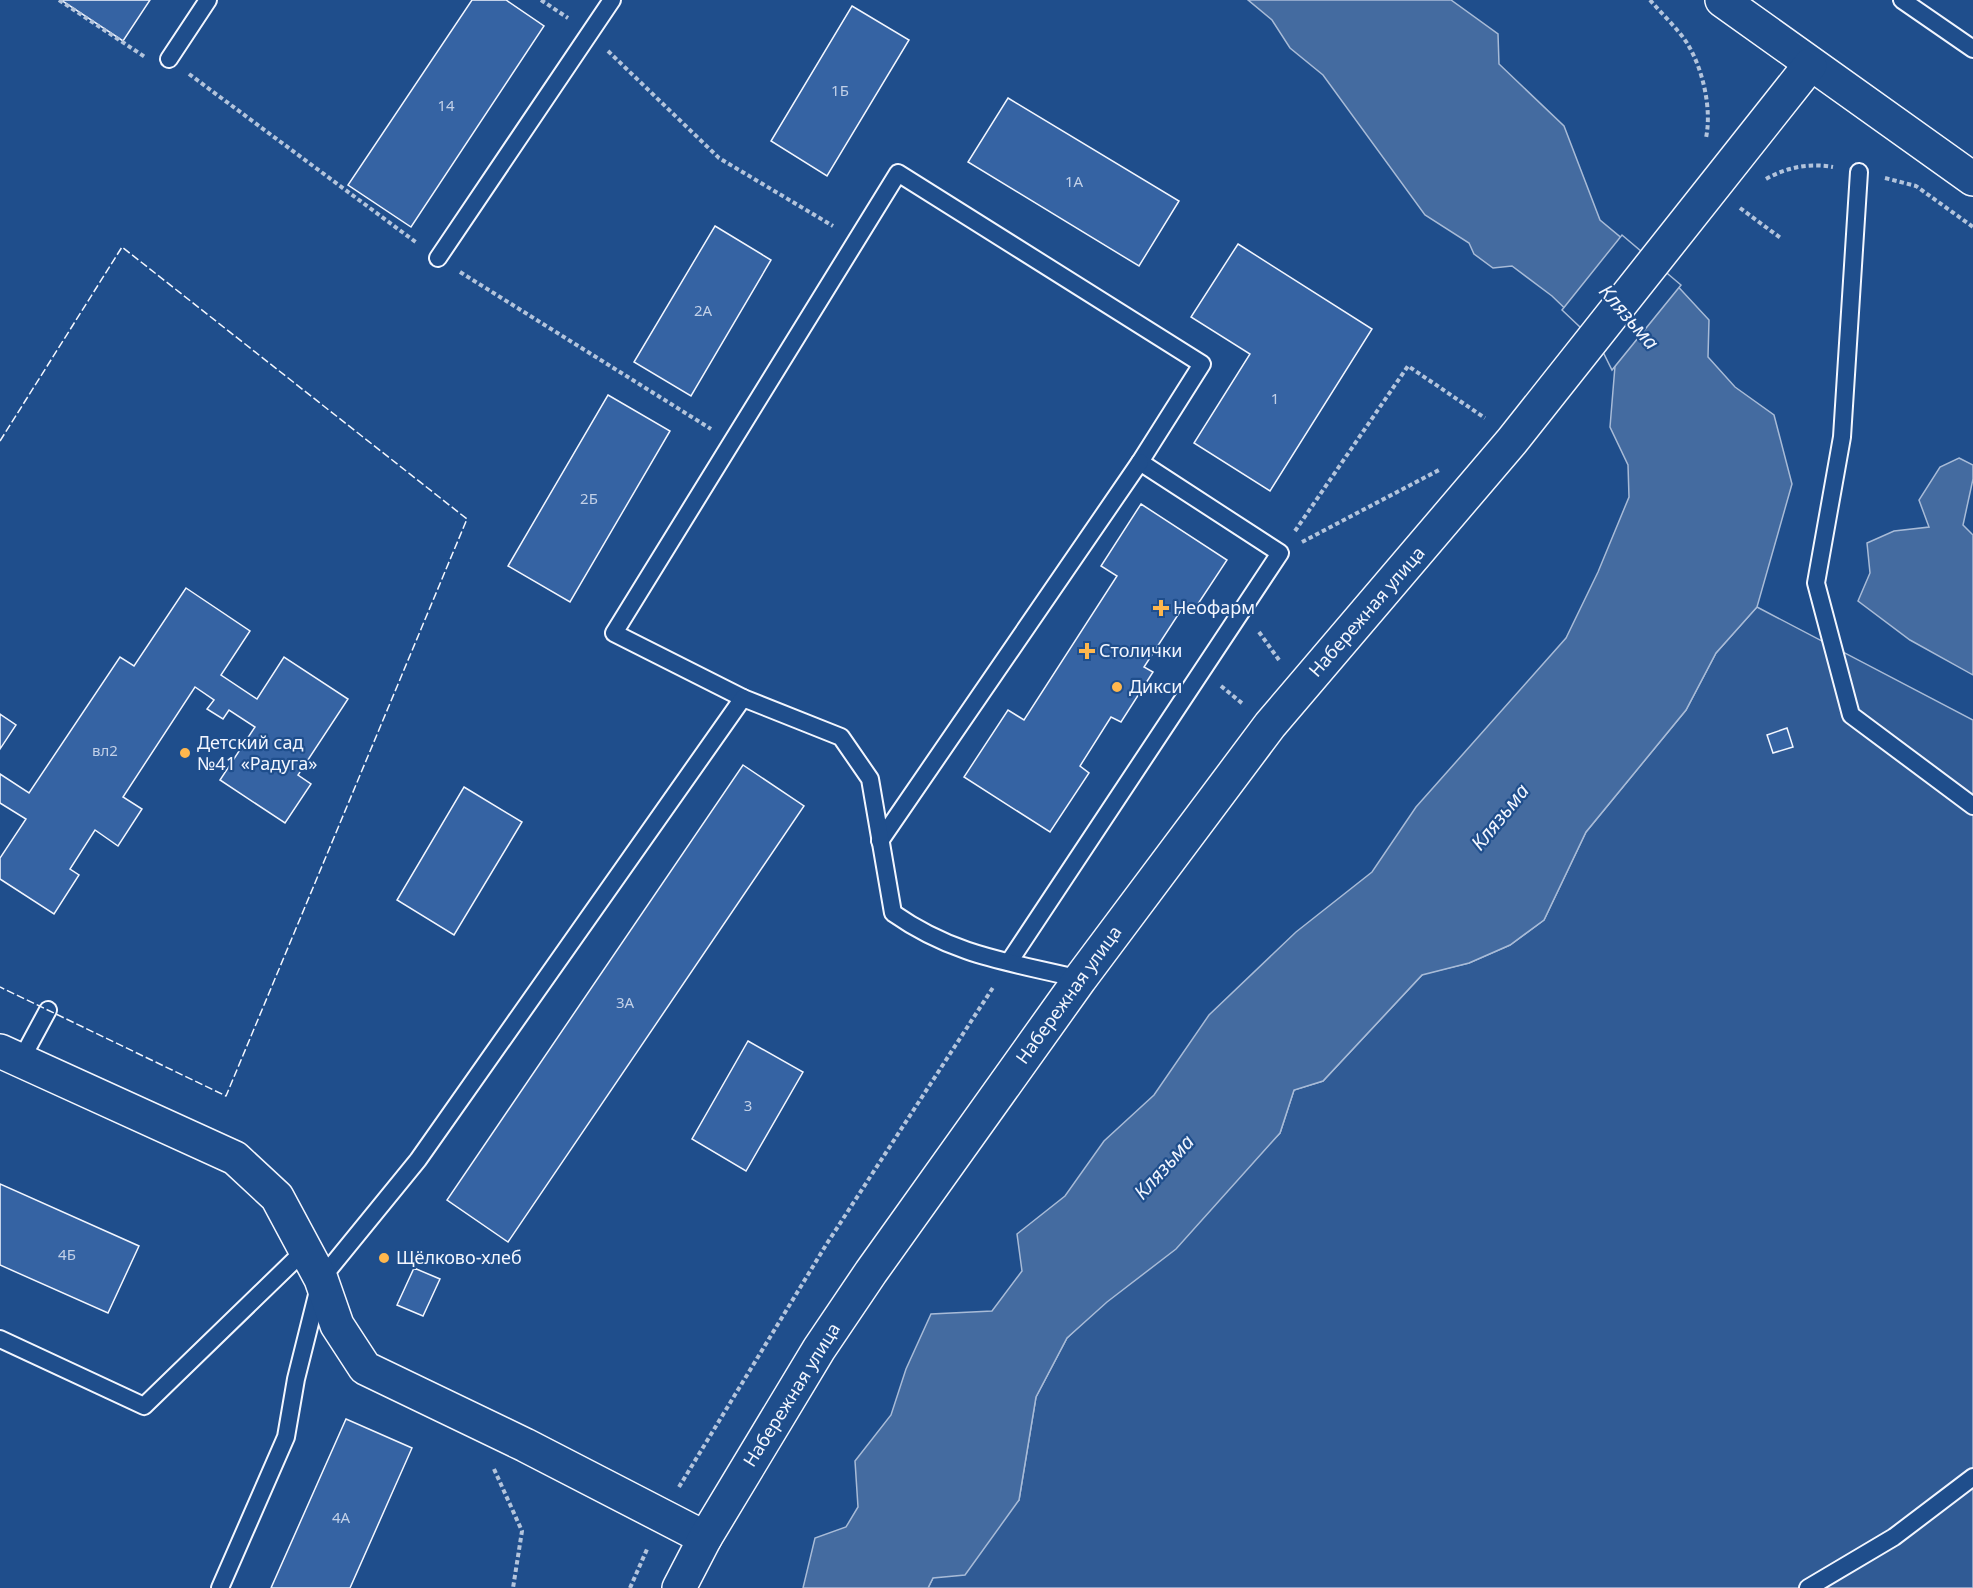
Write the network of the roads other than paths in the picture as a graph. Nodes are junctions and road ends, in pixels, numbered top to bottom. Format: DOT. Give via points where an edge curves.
graph roads {
  1 [pos="208,0"];
  2 [pos="612,0"];
  3 [pos="1722,0"];
  4 [pos="1902,0"];
  5 [pos="1973,49"];
  6 [pos="169,59"];
  7 [pos="1810,65"];
  8 [pos="1859,172"];
  9 [pos="1973,179"];
  10 [pos="438,258"];
  11 [pos="1140,462"];
  12 [pos="742,698"];
  13 [pos="1973,806"];
  14 [pos="880,841"];
  15 [pos="1009,962"];
  16 [pos="1080,979"];
  17 [pos="48,1010"];
  18 [pos="11,1055"];
  19 [pos="306,1249"];
  20 [pos="321,1279"];
  21 [pos="0,1339"];
  22 [pos="1973,1477"];
  23 [pos="705,1538"];
  24 [pos="220,1588"];
  25 [pos="679,1588"];
  26 [pos="1808,1588"];
  1 -- 6 [label="lane"];
  2 -- 10 [label="lane"];
  3 -- 7 [label="street"];
  4 -- 5 [label="lane"];
  7 -- 9 [label="street"];
  7 -- 16 [label="street, Набережная улица" via="1502,433 1270,725"];
  8 -- 13 [label="lane" via="1842,437 1816,583 1851,715"];
  11 -- 12 [label="lane" via="1202,364 898,173 614,633"];
  11 -- 14 [label="lane"];
  11 -- 15 [label="lane" via="1280,553"];
  12 -- 14 [label="lane" via="841,737 870,779"];
  12 -- 20 [label="lane" via="418,1160"];
  14 -- 15 [label="lane" via="893,914 922,933 987,959"];
  15 -- 16 [label="lane"];
  16 -- 23 [label="street, Набережная улица" via="864,1281"];
  17 -- 18 [label="lane"];
  18 -- 19 [label="street" via="235,1158 277,1197"];
  19 -- 20 [label="street"];
  19 -- 21 [label="lane" via="144,1407"];
  20 -- 23 [label="street" via="337,1325 365,1368"];
  20 -- 24 [label="lane" via="286,1437"];
  22 -- 26 [label="lane" via="1894,1537"];
  23 -- 25 [label="street, Набережная улица"];
}
